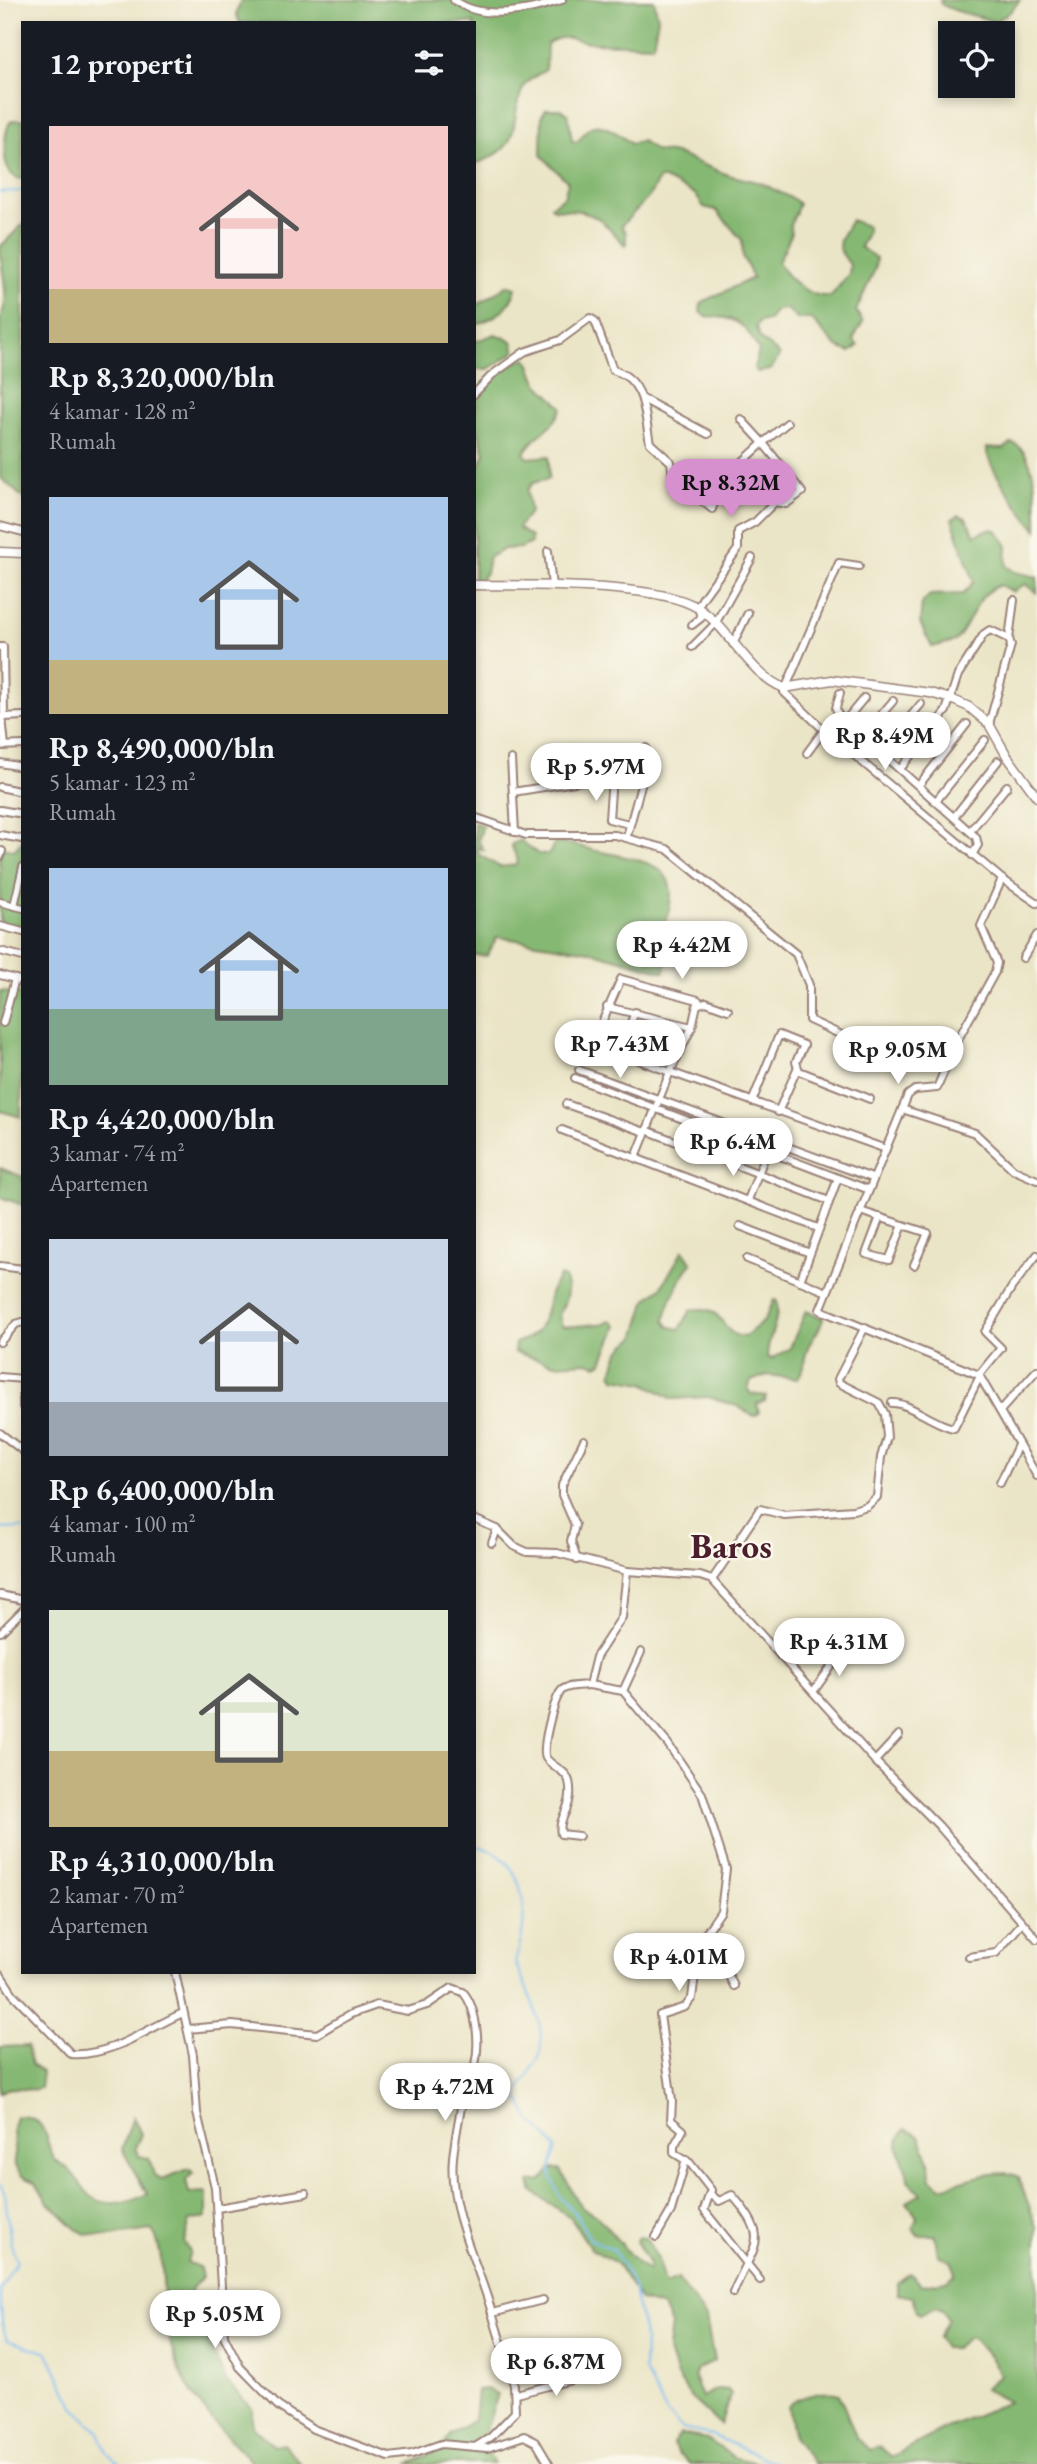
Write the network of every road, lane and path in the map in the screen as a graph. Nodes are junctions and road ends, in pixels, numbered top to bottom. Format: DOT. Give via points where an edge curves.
graph roads {
  1 [pos="454,0"];
  2 [pos="562,0"];
  3 [pos="476,392"];
  4 [pos="641,398"];
  5 [pos="741,419"];
  6 [pos="787,423"];
  7 [pos="708,434"];
  8 [pos="763,443"];
  9 [pos="0,526"];
  10 [pos="21,531"];
  11 [pos="548,551"];
  12 [pos="0,552"];
  13 [pos="21,553"];
  14 [pos="752,558"];
  15 [pos="859,566"];
  16 [pos="476,585"];
  17 [pos="552,586"];
  18 [pos="1014,600"];
  19 [pos="698,607"];
  20 [pos="748,614"];
  21 [pos="715,624"];
  22 [pos="692,625"];
  23 [pos="1009,639"];
  24 [pos="733,644"];
  25 [pos="0,647"];
  26 [pos="692,647"];
  27 [pos="784,688"];
  28 [pos="840,693"];
  29 [pos="864,698"];
  30 [pos="951,699"];
  31 [pos="893,701"];
  32 [pos="921,704"];
  33 [pos="21,716"];
  34 [pos="2,717"];
  35 [pos="845,721"];
  36 [pos="967,724"];
  37 [pos="989,724"];
  38 [pos="824,730"];
  39 [pos="863,736"];
  40 [pos="985,740"];
  41 [pos="21,745"];
  42 [pos="2,746"];
  43 [pos="646,748"];
  44 [pos="614,749"];
  45 [pos="881,752"];
  46 [pos="807,753"];
  47 [pos="511,759"];
  48 [pos="998,761"];
  49 [pos="0,763"];
  50 [pos="21,766"];
  51 [pos="901,768"];
  52 [pos="612,776"];
  53 [pos="919,785"];
  54 [pos="1007,786"];
  55 [pos="0,787"];
  56 [pos="21,792"];
  57 [pos="513,792"];
  58 [pos="1037,797"];
  59 [pos="936,800"];
  60 [pos="0,810"];
  61 [pos="21,814"];
  62 [pos="954,817"];
  63 [pos="476,818"];
  64 [pos="629,824"];
  65 [pos="970,831"];
  66 [pos="515,832"];
  67 [pos="0,835"];
  68 [pos="626,836"];
  69 [pos="21,839"];
  70 [pos="972,855"];
  71 [pos="21,876"];
  72 [pos="1002,879"];
  73 [pos="0,902"];
  74 [pos="1037,903"];
  75 [pos="14,906"];
  76 [pos="21,908"];
  77 [pos="0,926"];
  78 [pos="21,931"];
  79 [pos="1037,935"];
  80 [pos="0,950"];
  81 [pos="21,956"];
  82 [pos="1023,958"];
  83 [pos="0,975"];
  84 [pos="15,979"];
  85 [pos="21,980"];
  86 [pos="699,1004"];
  87 [pos="607,1007"];
  88 [pos="728,1010"];
  89 [pos="635,1012"];
  90 [pos="3,1023"];
  91 [pos="692,1027"];
  92 [pos="584,1040"];
  93 [pos="593,1043"];
  94 [pos="952,1052"];
  95 [pos="619,1053"];
  96 [pos="579,1069"];
  97 [pos="797,1069"];
  98 [pos="670,1072"];
  99 [pos="575,1078"];
  100 [pos="659,1097"];
  101 [pos="870,1098"];
  102 [pos="752,1102"];
  103 [pos="566,1104"];
  104 [pos="655,1108"];
  105 [pos="902,1109"];
  106 [pos="778,1112"];
  107 [pos="562,1130"];
  108 [pos="646,1131"];
  109 [pos="886,1149"];
  110 [pos="767,1151"];
  111 [pos="636,1157"];
  112 [pos="758,1174"];
  113 [pos="838,1178"];
  114 [pos="872,1178"];
  115 [pos="1037,1180"];
  116 [pos="867,1189"];
  117 [pos="748,1200"];
  118 [pos="828,1202"];
  119 [pos="860,1211"];
  120 [pos="880,1217"];
  121 [pos="904,1225"];
  122 [pos="740,1226"];
  123 [pos="818,1228"];
  124 [pos="810,1253"];
  125 [pos="1037,1255"];
  126 [pos="747,1259"];
  127 [pos="914,1265"];
  128 [pos="0,1266"];
  129 [pos="21,1269"];
  130 [pos="800,1281"];
  131 [pos="827,1292"];
  132 [pos="21,1323"];
  133 [pos="865,1327"];
  134 [pos="0,1342"];
  135 [pos="1037,1370"];
  136 [pos="980,1375"];
  137 [pos="0,1377"];
  138 [pos="21,1381"];
  139 [pos="892,1403"];
  140 [pos="1000,1411"];
  141 [pos="0,1433"];
  142 [pos="584,1440"];
  143 [pos="1018,1445"];
  144 [pos="21,1449"];
  145 [pos="1037,1476"];
  146 [pos="1000,1483"];
  147 [pos="476,1520"];
  148 [pos="497,1529"];
  149 [pos="492,1543"];
  150 [pos="577,1560"];
  151 [pos="627,1571"];
  152 [pos="712,1580"];
  153 [pos="0,1595"];
  154 [pos="21,1600"];
  155 [pos="21,1612"];
  156 [pos="1,1632"];
  157 [pos="844,1649"];
  158 [pos="641,1652"];
  159 [pos="589,1685"];
  160 [pos="623,1691"];
  161 [pos="813,1692"];
  162 [pos="899,1735"];
  163 [pos="875,1761"];
  164 [pos="579,1836"];
  165 [pos="1022,1923"];
  166 [pos="1037,1938"];
  167 [pos="699,1950"];
  168 [pos="969,1957"];
  169 [pos="175,1974"];
  170 [pos="0,1975"];
  171 [pos="734,1986"];
  172 [pos="183,2013"];
  173 [pos="187,2029"];
  174 [pos="686,2160"];
  175 [pos="306,2193"];
  176 [pos="710,2194"];
  177 [pos="217,2208"];
  178 [pos="656,2237"];
  179 [pos="746,2263"];
  180 [pos="760,2280"];
  181 [pos="733,2293"];
  182 [pos="543,2300"];
  183 [pos="492,2313"];
  184 [pos="584,2377"];
  185 [pos="516,2394"];
  186 [pos="473,2448"];
  187 [pos="549,2464"];
  1 -- 2 [label="street" via="472,12 490,13"];
  3 -- 4 [label="street" via="524,352 560,340 590,318 595,320 614,370 626,374"];
  4 -- 7 [label="street"];
  4 -- 8 [label="street" via="646,405 650,443 671,462 673,477 712,509 723,480"];
  5 -- 8 [label="street"];
  6 -- 8 [label="street"];
  8 -- 19 [label="street" via="802,492 786,504 775,502 738,531 738,549"];
  9 -- 10 [label="street"];
  11 -- 17 [label="street"];
  12 -- 13 [label="street"];
  14 -- 21 [label="street"];
  15 -- 27 [label="street" via="839,563"];
  16 -- 17 [label="street"];
  17 -- 19 [label="street" via="644,593"];
  18 -- 23 [label="street"];
  19 -- 21 [label="street"];
  19 -- 22 [label="street" via="701,618"];
  20 -- 24 [label="street"];
  21 -- 24 [label="street"];
  21 -- 26 [label="street"];
  23 -- 30 [label="street" via="990,630 984,634 958,675"];
  23 -- 37 [label="street"];
  24 -- 27 [label="street"];
  25 -- 34 [label="street" via="4,647"];
  27 -- 30 [label="street" via="832,680"];
  27 -- 38 [label="street"];
  28 -- 35 [label="street" via="836,711"];
  29 -- 35 [label="street"];
  30 -- 37 [label="street"];
  30 -- 51 [label="street" via="943,717"];
  31 -- 39 [label="street"];
  32 -- 45 [label="street"];
  33 -- 34 [label="street"];
  34 -- 42 [label="street"];
  35 -- 39 [label="street"];
  36 -- 53 [label="street"];
  37 -- 58 [label="street"];
  38 -- 46 [label="street"];
  38 -- 70 [label="street"];
  39 -- 45 [label="street"];
  40 -- 59 [label="street"];
  41 -- 42 [label="street"];
  43 -- 64 [label="street" via="646,767"];
  44 -- 52 [label="street"];
  45 -- 51 [label="street"];
  47 -- 57 [label="street"];
  48 -- 62 [label="street"];
  49 -- 50 [label="street"];
  51 -- 53 [label="street"];
  52 -- 57 [label="street"];
  52 -- 64 [label="street" via="609,819"];
  53 -- 59 [label="street"];
  54 -- 65 [label="street"];
  55 -- 56 [label="street"];
  57 -- 66 [label="street"];
  59 -- 62 [label="street"];
  60 -- 61 [label="street"];
  62 -- 65 [label="street"];
  63 -- 66 [label="street"];
  64 -- 68 [label="street"];
  65 -- 70 [label="street" via="979,841"];
  66 -- 68 [label="street"];
  67 -- 69 [label="street"];
  68 -- 94 [label="street" via="667,849 796,954 809,985 809,1020 911,1067 921,1065 934,1052"];
  70 -- 72 [label="street"];
  71 -- 75 [label="street"];
  72 -- 74 [label="street"];
  72 -- 94 [label="street" via="981,926 997,963 995,972"];
  73 -- 75 [label="street"];
  75 -- 76 [label="street"];
  77 -- 78 [label="street"];
  79 -- 82 [label="street"];
  80 -- 81 [label="street"];
  83 -- 84 [label="street"];
  84 -- 85 [label="street"];
  84 -- 90 [label="street"];
  86 -- 87 [label="street" via="697,999 621,979"];
  86 -- 88 [label="street"];
  86 -- 91 [label="street"];
  87 -- 89 [label="street"];
  87 -- 93 [label="street"];
  89 -- 91 [label="street"];
  89 -- 95 [label="street"];
  91 -- 98 [label="street"];
  92 -- 93 [label="street"];
  93 -- 95 [label="street"];
  94 -- 105 [label="street" via="937,1088 915,1090"];
  95 -- 98 [label="street"];
  96 -- 100 [label="street"];
  97 -- 101 [label="street"];
  97 -- 102 [label="street" via="804,1045 779,1035"];
  97 -- 106 [label="street"];
  98 -- 100 [label="street"];
  98 -- 102 [label="street"];
  99 -- 104 [label="street"];
  100 -- 104 [label="street"];
  100 -- 114 [label="street"];
  102 -- 106 [label="street"];
  103 -- 108 [label="street"];
  104 -- 108 [label="street"];
  104 -- 110 [label="street"];
  105 -- 109 [label="street"];
  105 -- 115 [label="street" via="975,1133 1014,1170"];
  106 -- 109 [label="street"];
  107 -- 111 [label="street"];
  108 -- 111 [label="street"];
  108 -- 112 [label="street"];
  109 -- 114 [label="street"];
  110 -- 112 [label="street"];
  110 -- 113 [label="street"];
  111 -- 117 [label="street"];
  112 -- 117 [label="street"];
  112 -- 118 [label="street"];
  113 -- 116 [label="street"];
  113 -- 118 [label="street"];
  114 -- 116 [label="street"];
  116 -- 119 [label="street"];
  117 -- 123 [label="street"];
  118 -- 123 [label="street"];
  119 -- 120 [label="street"];
  119 -- 131 [label="street"];
  120 -- 121 [label="street"];
  120 -- 121 [label="street" via="866,1254 889,1259"];
  121 -- 127 [label="street" via="929,1233"];
  122 -- 124 [label="street"];
  123 -- 124 [label="street"];
  124 -- 130 [label="street"];
  125 -- 136 [label="street" via="985,1332 1001,1348"];
  126 -- 130 [label="street"];
  128 -- 129 [label="street"];
  130 -- 131 [label="street"];
  131 -- 133 [label="street" via="820,1310"];
  132 -- 134 [label="street"];
  133 -- 136 [label="street"];
  133 -- 152 [label="street" via="838,1379 879,1402 885,1413 887,1437 877,1497 853,1510 784,1515 760,1509"];
  135 -- 140 [label="street"];
  136 -- 139 [label="street" via="954,1428"];
  136 -- 140 [label="street"];
  137 -- 138 [label="street"];
  140 -- 143 [label="street"];
  141 -- 144 [label="street"];
  142 -- 150 [label="street" via="562,1485 575,1524 570,1541"];
  143 -- 145 [label="street"];
  143 -- 146 [label="street"];
  147 -- 148 [label="street"];
  148 -- 149 [label="street"];
  148 -- 150 [label="street" via="520,1550"];
  150 -- 151 [label="street"];
  151 -- 152 [label="street"];
  151 -- 159 [label="street" via="622,1617 596,1657"];
  152 -- 161 [label="street"];
  153 -- 154 [label="street"];
  155 -- 156 [label="street"];
  157 -- 161 [label="street"];
  158 -- 160 [label="street"];
  159 -- 160 [label="street"];
  159 -- 164 [label="street" via="560,1692 544,1749 547,1759 569,1782 571,1803 561,1833"];
  160 -- 167 [label="street" via="697,1785 723,1856 721,1911 701,1939"];
  161 -- 163 [label="street"];
  162 -- 163 [label="street"];
  163 -- 165 [label="street" via="939,1826"];
  165 -- 166 [label="street"];
  165 -- 168 [label="street" via="996,1953"];
  167 -- 171 [label="street" via="719,1957"];
  167 -- 174 [label="street" via="692,1997 685,2007 668,2010 660,2018 671,2120 682,2130 673,2151"];
  169 -- 172 [label="street"];
  170 -- 172 [label="street" via="71,2054 117,2045"];
  172 -- 173 [label="street"];
  173 -- 177 [label="street" via="197,2113"];
  173 -- 183 [label="street" via="232,2025 317,2034 374,2006 408,2011 452,1988 463,1992 473,2011 476,2054 474,2068 467,2075 457,2132 454,2188 462,2230"];
  174 -- 176 [label="street"];
  174 -- 178 [label="street" via="671,2211"];
  175 -- 177 [label="street"];
  176 -- 179 [label="street" via="704,2210"];
  176 -- 179 [label="street" via="719,2201 732,2194 755,2225 757,2246"];
  177 -- 186 [label="street" via="225,2336 240,2367 258,2388 313,2429 381,2455 395,2458 441,2444"];
  179 -- 180 [label="street"];
  179 -- 181 [label="street"];
  182 -- 183 [label="street"];
  183 -- 185 [label="street"];
  184 -- 185 [label="street"];
  185 -- 186 [label="street" via="512,2417"];
  186 -- 187 [label="street" via="524,2436 536,2442"];
}
